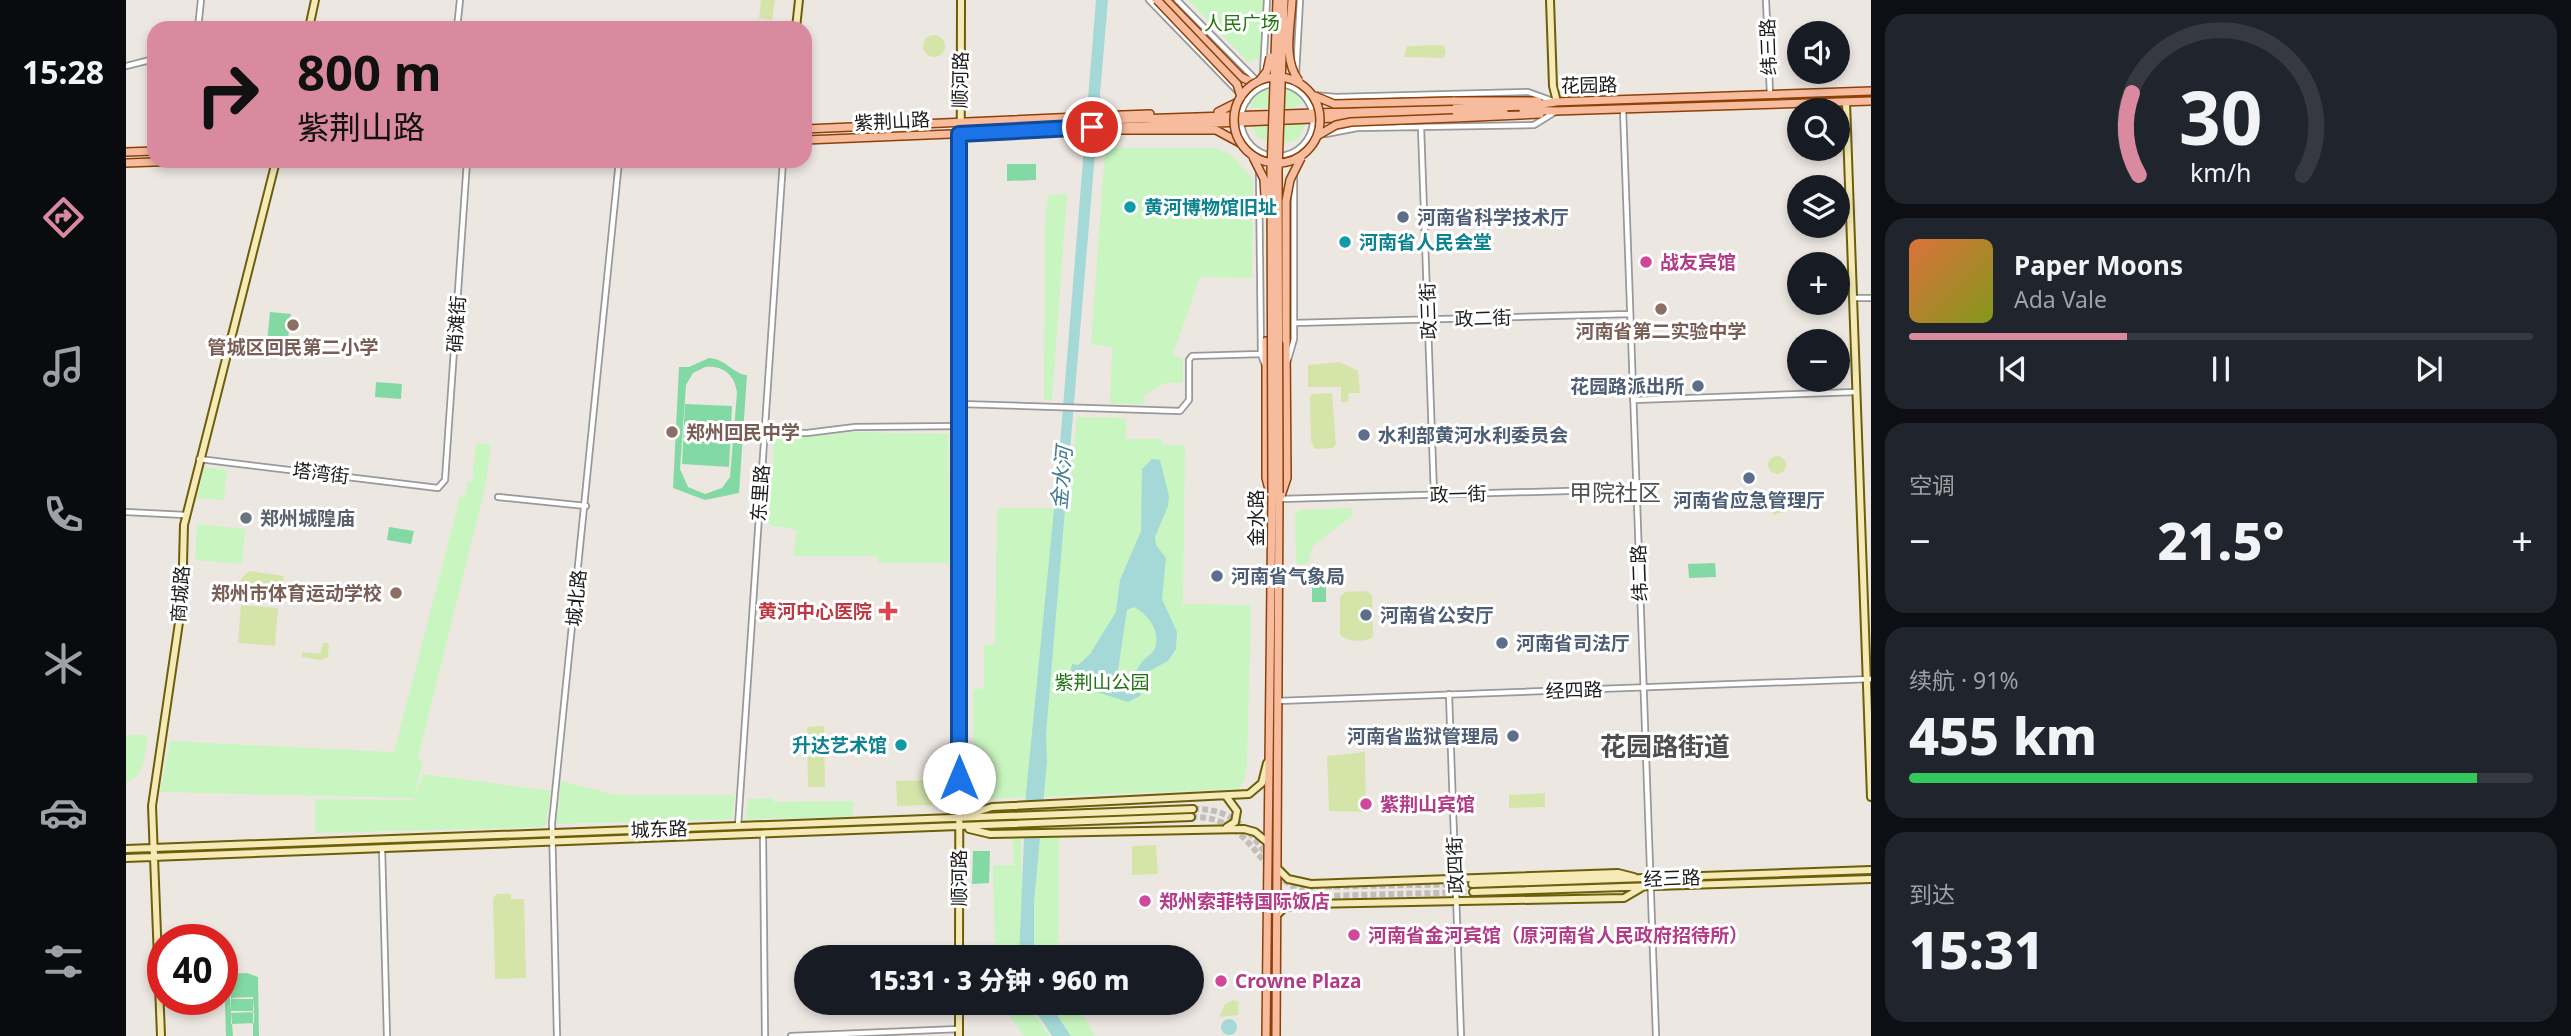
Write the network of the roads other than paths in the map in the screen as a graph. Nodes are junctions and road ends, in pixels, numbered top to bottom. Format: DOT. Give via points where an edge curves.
graph roads {
  1 [pos="201,0"];
  2 [pos="314,0"];
  3 [pos="460,0"];
  4 [pos="799,0"];
  5 [pos="961,0"];
  6 [pos="1149,0"];
  7 [pos="1157,0"];
  8 [pos="1166,0"];
  9 [pos="1177,0"];
  10 [pos="1267,0"];
  11 [pos="1275,0"];
  12 [pos="1284,0"];
  13 [pos="1292,0"];
  14 [pos="1300,0"];
  15 [pos="1550,0"];
  16 [pos="1766,0"];
  17 [pos="199,21"];
  18 [pos="310,21"];
  19 [pos="458,21"];
  20 [pos="797,21"];
  21 [pos="147,61"];
  22 [pos="126,66"];
  23 [pos="1259,84"];
  24 [pos="1298,86"];
  25 [pos="1871,91"];
  26 [pos="1311,92"];
  27 [pos="1302,93"];
  28 [pos="1770,94"];
  29 [pos="1242,100"];
  30 [pos="1871,101"];
  31 [pos="1850,102"];
  32 [pos="1787,104"];
  33 [pos="1557,106"];
  34 [pos="1623,109"];
  35 [pos="1313,115"];
  36 [pos="1242,118"];
  37 [pos="959,122"];
  38 [pos="1107,123"];
  39 [pos="1422,127"];
  40 [pos="812,129"];
  41 [pos="959,134"];
  42 [pos="1312,138"];
  43 [pos="812,140"];
  44 [pos="1242,145"];
  45 [pos="147,151"];
  46 [pos="1259,151"];
  47 [pos="126,152"];
  48 [pos="1293,152"];
  49 [pos="1250,154"];
  50 [pos="1303,154"];
  51 [pos="1848,161"];
  52 [pos="147,162"];
  53 [pos="126,163"];
  54 [pos="274,168"];
  55 [pos="467,168"];
  56 [pos="618,168"];
  57 [pos="782,168"];
  58 [pos="1853,298"];
  59 [pos="1871,298"];
  60 [pos="1630,314"];
  61 [pos="1428,320"];
  62 [pos="1294,323"];
  63 [pos="1261,354"];
  64 [pos="1286,368"];
  65 [pos="1266,369"];
  66 [pos="1856,392"];
  67 [pos="1633,400"];
  68 [pos="959,404"];
  69 [pos="959,426"];
  70 [pos="764,433"];
  71 [pos="199,459"];
  72 [pos="442,486"];
  73 [pos="1860,486"];
  74 [pos="1871,486"];
  75 [pos="1636,489"];
  76 [pos="1434,495"];
  77 [pos="498,496"];
  78 [pos="1276,496"];
  79 [pos="586,506"];
  80 [pos="126,512"];
  81 [pos="185,515"];
  82 [pos="1869,679"];
  83 [pos="1643,687"];
  84 [pos="1449,694"];
  85 [pos="1277,701"];
  86 [pos="1267,761"];
  87 [pos="1226,796"];
  88 [pos="1871,797"];
  89 [pos="1193,809"];
  90 [pos="1192,817"];
  91 [pos="959,818"];
  92 [pos="738,826"];
  93 [pos="960,827"];
  94 [pos="1222,829"];
  95 [pos="552,833"];
  96 [pos="764,834"];
  97 [pos="551,842"];
  98 [pos="1267,842"];
  99 [pos="154,848"];
  100 [pos="382,848"];
  101 [pos="126,849"];
  102 [pos="154,856"];
  103 [pos="126,858"];
  104 [pos="1277,866"];
  105 [pos="1871,870"];
  106 [pos="1455,878"];
  107 [pos="1871,879"];
  108 [pos="1646,883"];
  109 [pos="1472,888"];
  110 [pos="1456,901"];
  111 [pos="1276,917"];
  112 [pos="959,945"];
  113 [pos="959,1032"];
  114 [pos="161,1036"];
  115 [pos="387,1036"];
  116 [pos="557,1036"];
  117 [pos="765,1036"];
  118 [pos="791,1036"];
  119 [pos="1266,1036"];
  120 [pos="1276,1036"];
  121 [pos="1461,1036"];
  122 [pos="1656,1036"];
  1 -- 17 [label="street"];
  2 -- 18 [label="main road"];
  3 -- 19 [label="street"];
  4 -- 20 [label="main road"];
  5 -- 37 [label="main road, 顺河路"];
  6 -- 29 [label="street"];
  7 -- 29 [label="main road, bridge" via="1237,84"];
  8 -- 23 [label="main road" via="1241,77"];
  9 -- 23 [label="street"];
  10 -- 23 [label="street"];
  11 -- 23 [label="main road, bridge" via="1270,62"];
  11 -- 78 [label="main road, 金水路, bridge" via="1271,170"];
  12 -- 78 [label="main road, 金水路, bridge"];
  13 -- 24 [label="main road, bridge" via="1289,56"];
  14 -- 24 [label="street"];
  15 -- 33 [label="main road"];
  16 -- 28 [label="street, 纬三路"];
  21 -- 22 [label="street"];
  23 -- 24 [label="main road, bridge" via="1278,76"];
  23 -- 29 [label="main road, bridge"];
  24 -- 26 [label="main road, 花园路, bridge"];
  24 -- 27 [label="street"];
  25 -- 28 [label="main road, 花园路"];
  26 -- 33 [label="main road, 花园路, bridge" via="1334,104 1452,101"];
  26 -- 42 [label="main road, bridge" via="1320,114"];
  27 -- 33 [label="street" via="1336,97 1528,92"];
  27 -- 35 [label="street"];
  28 -- 33 [label="main road, 花园路"];
  29 -- 36 [label="street"];
  29 -- 38 [label="main road" via="1215,112 1162,113"];
  29 -- 44 [label="main road, bridge" via="1234,121"];
  30 -- 31 [label="main road, 花园路"];
  32 -- 34 [label="main road, 花园路"];
  33 -- 34 [label="main road, 花园路"];
  33 -- 35 [label="main road"];
  33 -- 39 [label="street" via="1534,125"];
  33 -- 42 [label="main road, 花园路, bridge" via="1528,116 1351,122"];
  34 -- 60 [label="street, 纬二路"];
  35 -- 36 [label="main road"];
  35 -- 42 [label="street"];
  36 -- 38 [label="main road"];
  36 -- 46 [label="street" via="1245,136"];
  37 -- 38 [label="main road, 紫荆山路" via="1078,117"];
  37 -- 40 [label="main road, 紫荆山路"];
  37 -- 41 [label="main road, 顺河路"];
  38 -- 41 [label="main road, 紫荆山路"];
  38 -- 44 [label="main road" via="1216,130"];
  39 -- 42 [label="street" via="1357,128"];
  39 -- 61 [label="street, 政三街"];
  41 -- 43 [label="main road, 紫荆山路"];
  41 -- 68 [label="main road, 顺河路"];
  42 -- 48 [label="street"];
  42 -- 50 [label="main road, bridge"];
  44 -- 49 [label="main road, bridge"];
  45 -- 47 [label="main road"];
  46 -- 48 [label="street" via="1273,156"];
  46 -- 63 [label="street"];
  48 -- 62 [label="street"];
  49 -- 50 [label="main road, bridge" via="1279,163"];
  49 -- 65 [label="main road, bridge" via="1266,187"];
  50 -- 64 [label="main road, bridge" via="1286,201"];
  51 -- 58 [label="main road"];
  52 -- 53 [label="main road"];
  54 -- 71 [label="main road, 商城路"];
  55 -- 72 [label="street, 硝滩街" via="446,480"];
  56 -- 79 [label="street, 城北路"];
  57 -- 70 [label="street, 东里路"];
  58 -- 59 [label="street"];
  58 -- 66 [label="main road"];
  60 -- 61 [label="street, 政二街"];
  60 -- 67 [label="street, 纬二路"];
  61 -- 62 [label="street, 政二街"];
  61 -- 76 [label="street, 政三街"];
  62 -- 64 [label="street"];
  63 -- 65 [label="street"];
  63 -- 68 [label="street" via="1192,356 1189,400 1180,411"];
  64 -- 78 [label="main road" via="1287,478"];
  65 -- 78 [label="main road" via="1266,478"];
  66 -- 67 [label="street"];
  66 -- 73 [label="main road"];
  67 -- 75 [label="street, 纬二路"];
  68 -- 69 [label="main road, 顺河路"];
  69 -- 70 [label="street"];
  69 -- 91 [label="main road, 顺河路"];
  70 -- 92 [label="street, 东里路"];
  71 -- 72 [label="street, 塔湾街"];
  71 -- 81 [label="main road, 商城路"];
  73 -- 74 [label="main road"];
  73 -- 82 [label="main road"];
  75 -- 76 [label="street, 政一街"];
  75 -- 83 [label="street, 纬二路"];
  76 -- 78 [label="street, 政一街"];
  77 -- 79 [label="street"];
  78 -- 85 [label="main road, 金水路"];
  78 -- 86 [label="main road, 金水路"];
  79 -- 95 [label="street, 城北路"];
  80 -- 81 [label="street"];
  81 -- 99 [label="main road, 商城路" via="182,602 154,781"];
  82 -- 83 [label="street, 经四路"];
  82 -- 88 [label="main road"];
  83 -- 84 [label="street, 经四路"];
  83 -- 108 [label="street, 纬二路"];
  84 -- 85 [label="street, 经四路"];
  84 -- 106 [label="street, 政四街"];
  85 -- 104 [label="main road, 金水路"];
  86 -- 87 [label="main road" via="1255,792"];
  86 -- 98 [label="main road, 金水路"];
  87 -- 91 [label="main road" via="992,807"];
  87 -- 94 [label="main road" via="1236,807 1237,817"];
  89 -- 91 [label="main road, 城东路"];
  90 -- 93 [label="main road, 城东路"];
  91 -- 92 [label="main road, 城东路"];
  91 -- 93 [label="main road, 顺河路"];
  92 -- 95 [label="main road, 城东路"];
  93 -- 94 [label="main road" via="990,835"];
  93 -- 96 [label="main road, 城东路"];
  93 -- 112 [label="main road, 顺河路"];
  94 -- 98 [label="main road" via="1251,830"];
  95 -- 97 [label="street, 城北路"];
  95 -- 99 [label="main road, 城东路"];
  96 -- 97 [label="main road, 城东路"];
  96 -- 117 [label="street"];
  97 -- 100 [label="main road, 城东路"];
  97 -- 116 [label="street, 城北路"];
  98 -- 119 [label="main road, 金水路"];
  99 -- 101 [label="main road, 城东路"];
  99 -- 102 [label="main road, 商城路"];
  100 -- 102 [label="main road, 城东路"];
  100 -- 115 [label="street"];
  102 -- 103 [label="main road, 城东路"];
  102 -- 114 [label="main road, 商城路"];
  104 -- 106 [label="main road" via="1296,883"];
  104 -- 111 [label="main road, 金水路"];
  105 -- 108 [label="main road, 经三路"];
  106 -- 108 [label="main road" via="1618,873"];
  106 -- 110 [label="street, 政四街"];
  107 -- 108 [label="main road, 经三路"];
  108 -- 109 [label="main road, 经三路"];
  108 -- 110 [label="main road" via="1624,898"];
  108 -- 122 [label="street, 纬二路"];
  110 -- 111 [label="main road" via="1294,905"];
  110 -- 121 [label="street, 政四街"];
  111 -- 120 [label="main road, 金水路"];
  113 -- 118 [label="street"];
}
